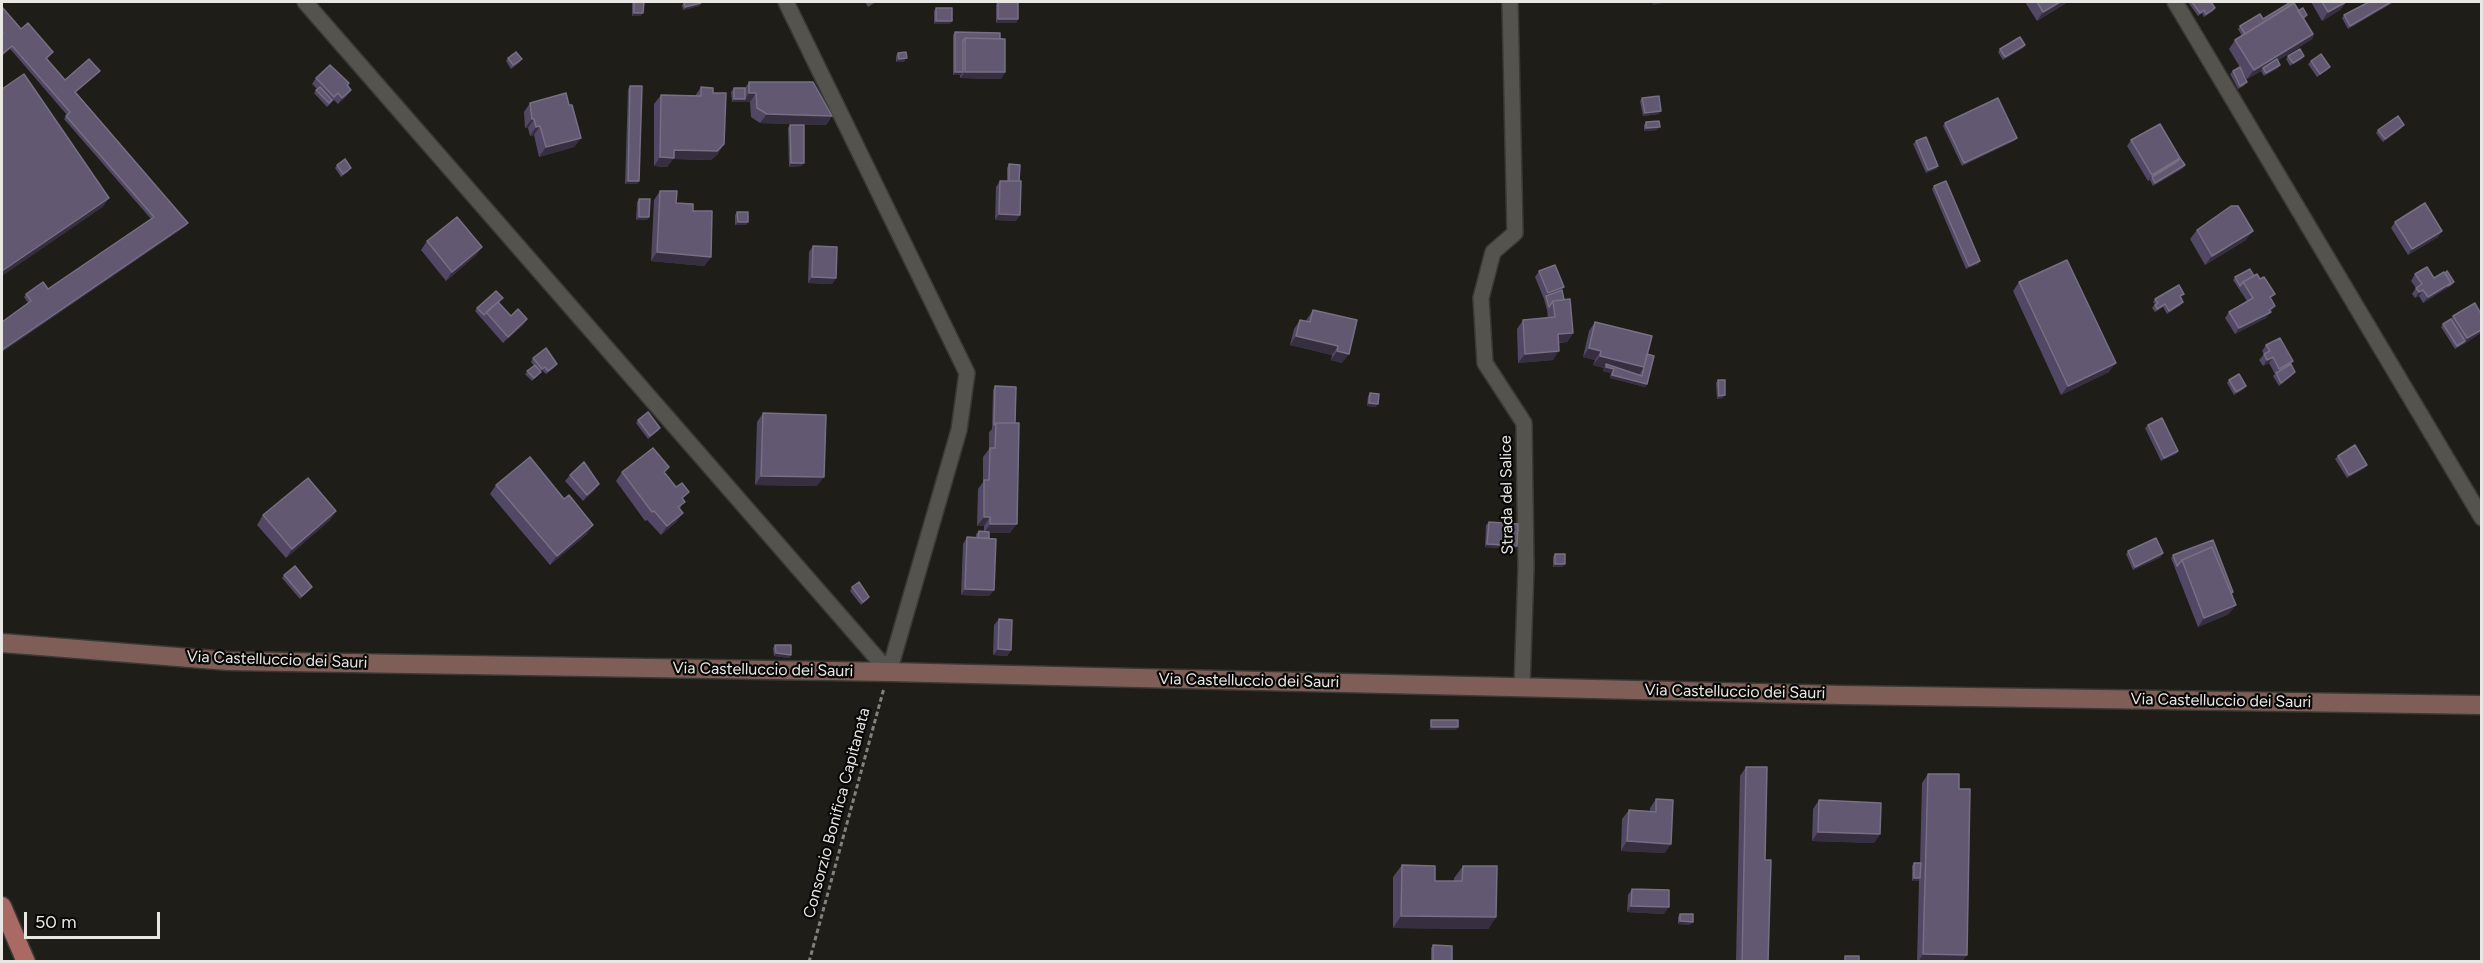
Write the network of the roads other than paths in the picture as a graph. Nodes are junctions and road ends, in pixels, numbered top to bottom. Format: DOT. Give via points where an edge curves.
graph roads {
  1 [pos="305,2"];
  2 [pos="786,2"];
  3 [pos="1510,2"];
  4 [pos="2175,2"];
  5 [pos="2481,518"];
  6 [pos="7,642"];
  7 [pos="888,672"];
  8 [pos="1522,687"];
  9 [pos="2481,705"];
  10 [pos="2,906"];
  11 [pos="26,962"];
  1 -- 7 [label="street"];
  2 -- 7 [label="street" via="967,374 959,430"];
  3 -- 8 [label="street, Strada del Salice" via="1515,233 1493,252 1481,298 1485,363 1524,423 1526,568"];
  4 -- 5 [label="street"];
  6 -- 7 [label="street, Via Castelluccio dei Sauri" via="228,661"];
  7 -- 8 [label="street, Via Castelluccio dei Sauri"];
  8 -- 9 [label="street, Via Castelluccio dei Sauri"];
  10 -- 11 [label="main road"];
}
